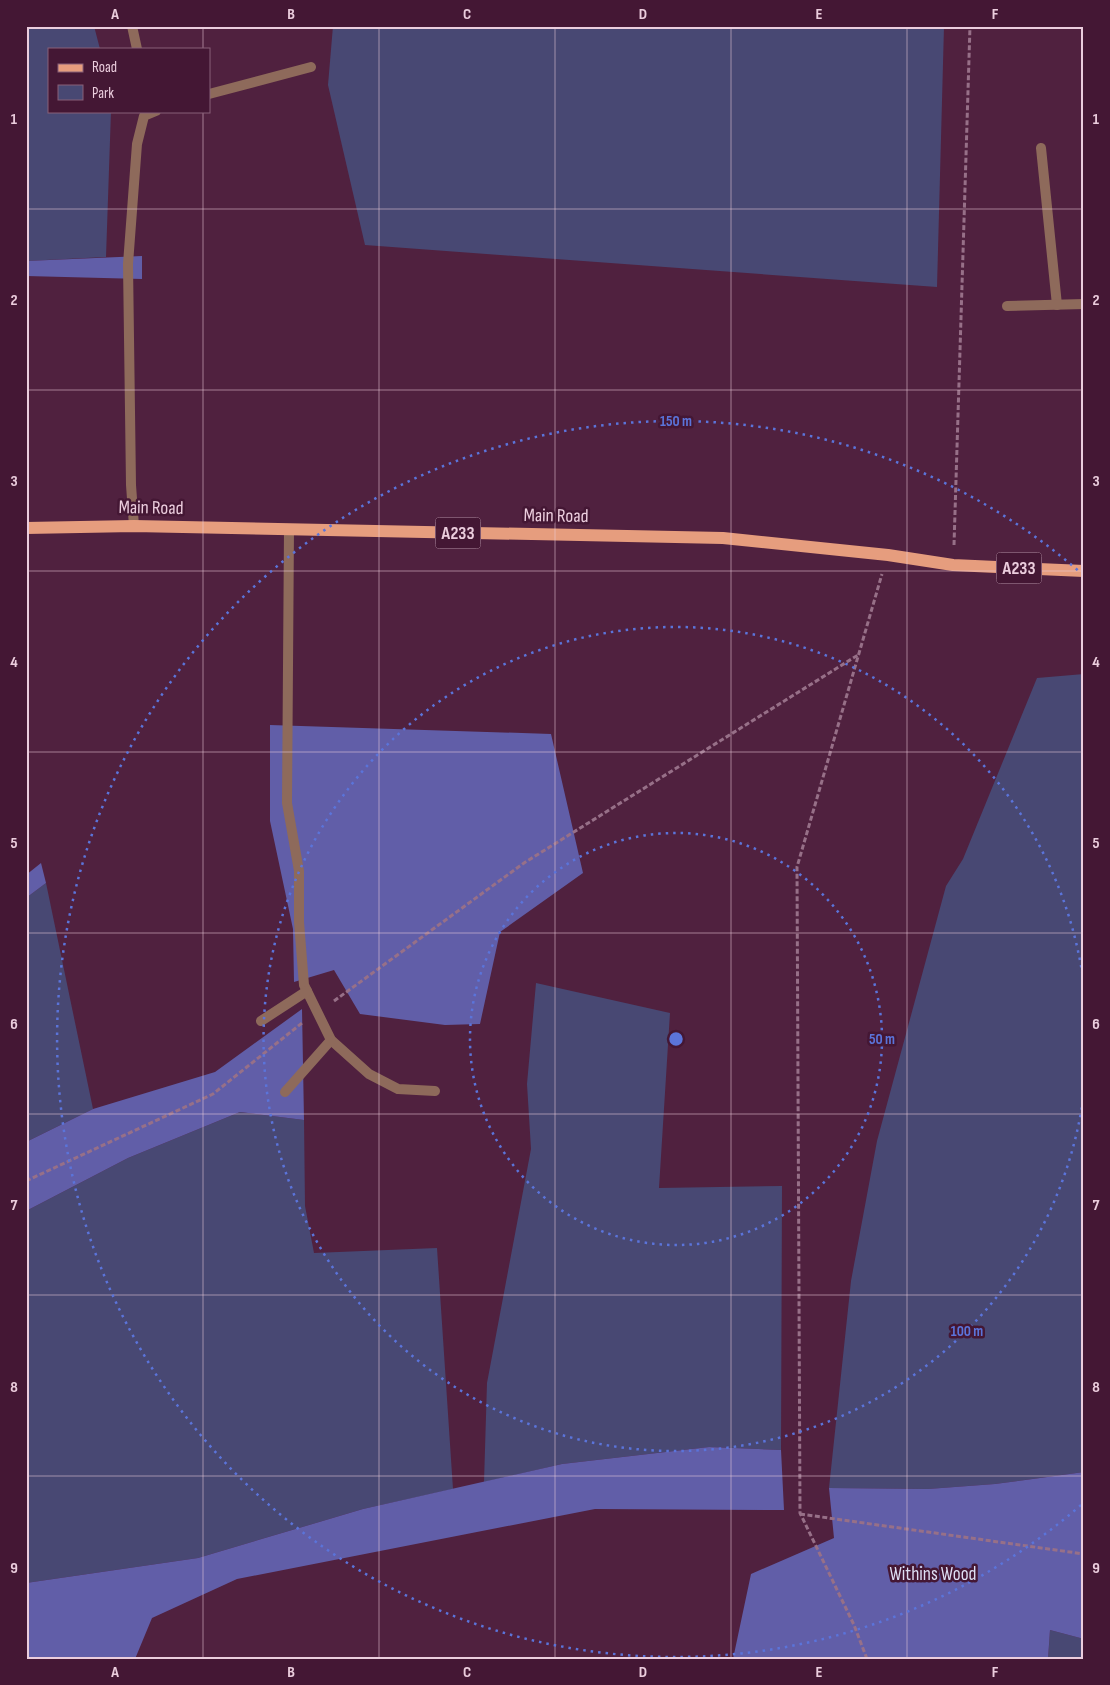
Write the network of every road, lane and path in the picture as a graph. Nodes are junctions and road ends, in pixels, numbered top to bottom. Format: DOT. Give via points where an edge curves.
graph roads {
  1 [pos="132,26"];
  2 [pos="970,26"];
  3 [pos="137,48"];
  4 [pos="312,67"];
  5 [pos="210,94"];
  6 [pos="144,114"];
  7 [pos="1041,148"];
  8 [pos="1084,304"];
  9 [pos="1056,305"];
  10 [pos="1007,306"];
  11 [pos="134,526"];
  12 [pos="26,528"];
  13 [pos="289,529"];
  14 [pos="888,555"];
  15 [pos="954,565"];
  16 [pos="1084,572"];
  17 [pos="859,655"];
  18 [pos="307,991"];
  19 [pos="317,1013"];
  20 [pos="261,1021"];
  21 [pos="331,1040"];
  22 [pos="435,1091"];
  23 [pos="285,1092"];
  24 [pos="26,1181"];
  25 [pos="800,1514"];
  26 [pos="1084,1554"];
  27 [pos="867,1659"];
  1 -- 3 [label="lane"];
  2 -- 15 [label="path"];
  4 -- 5 [label="lane"];
  6 -- 11 [label="lane" via="137,144 128,264"];
  7 -- 9 [label="lane"];
  8 -- 9 [label="lane"];
  9 -- 10 [label="lane"];
  11 -- 12 [label="main road, Main Road / A233"];
  11 -- 13 [label="main road, Main Road / A233"];
  13 -- 14 [label="main road, Main Road / A233" via="723,538"];
  13 -- 18 [label="lane" via="287,803 299,871 301,960"];
  14 -- 15 [label="main road, Main Road / A233"];
  14 -- 17 [label="path"];
  15 -- 16 [label="main road, Main Road / A233"];
  17 -- 19 [label="path" via="524,863"];
  17 -- 25 [label="path" via="797,867"];
  18 -- 19 [label="lane"];
  18 -- 20 [label="lane"];
  19 -- 21 [label="lane"];
  19 -- 24 [label="path" via="213,1094"];
  21 -- 22 [label="lane" via="368,1074 398,1089"];
  21 -- 23 [label="lane"];
  25 -- 26 [label="path"];
  25 -- 27 [label="path"];
}
